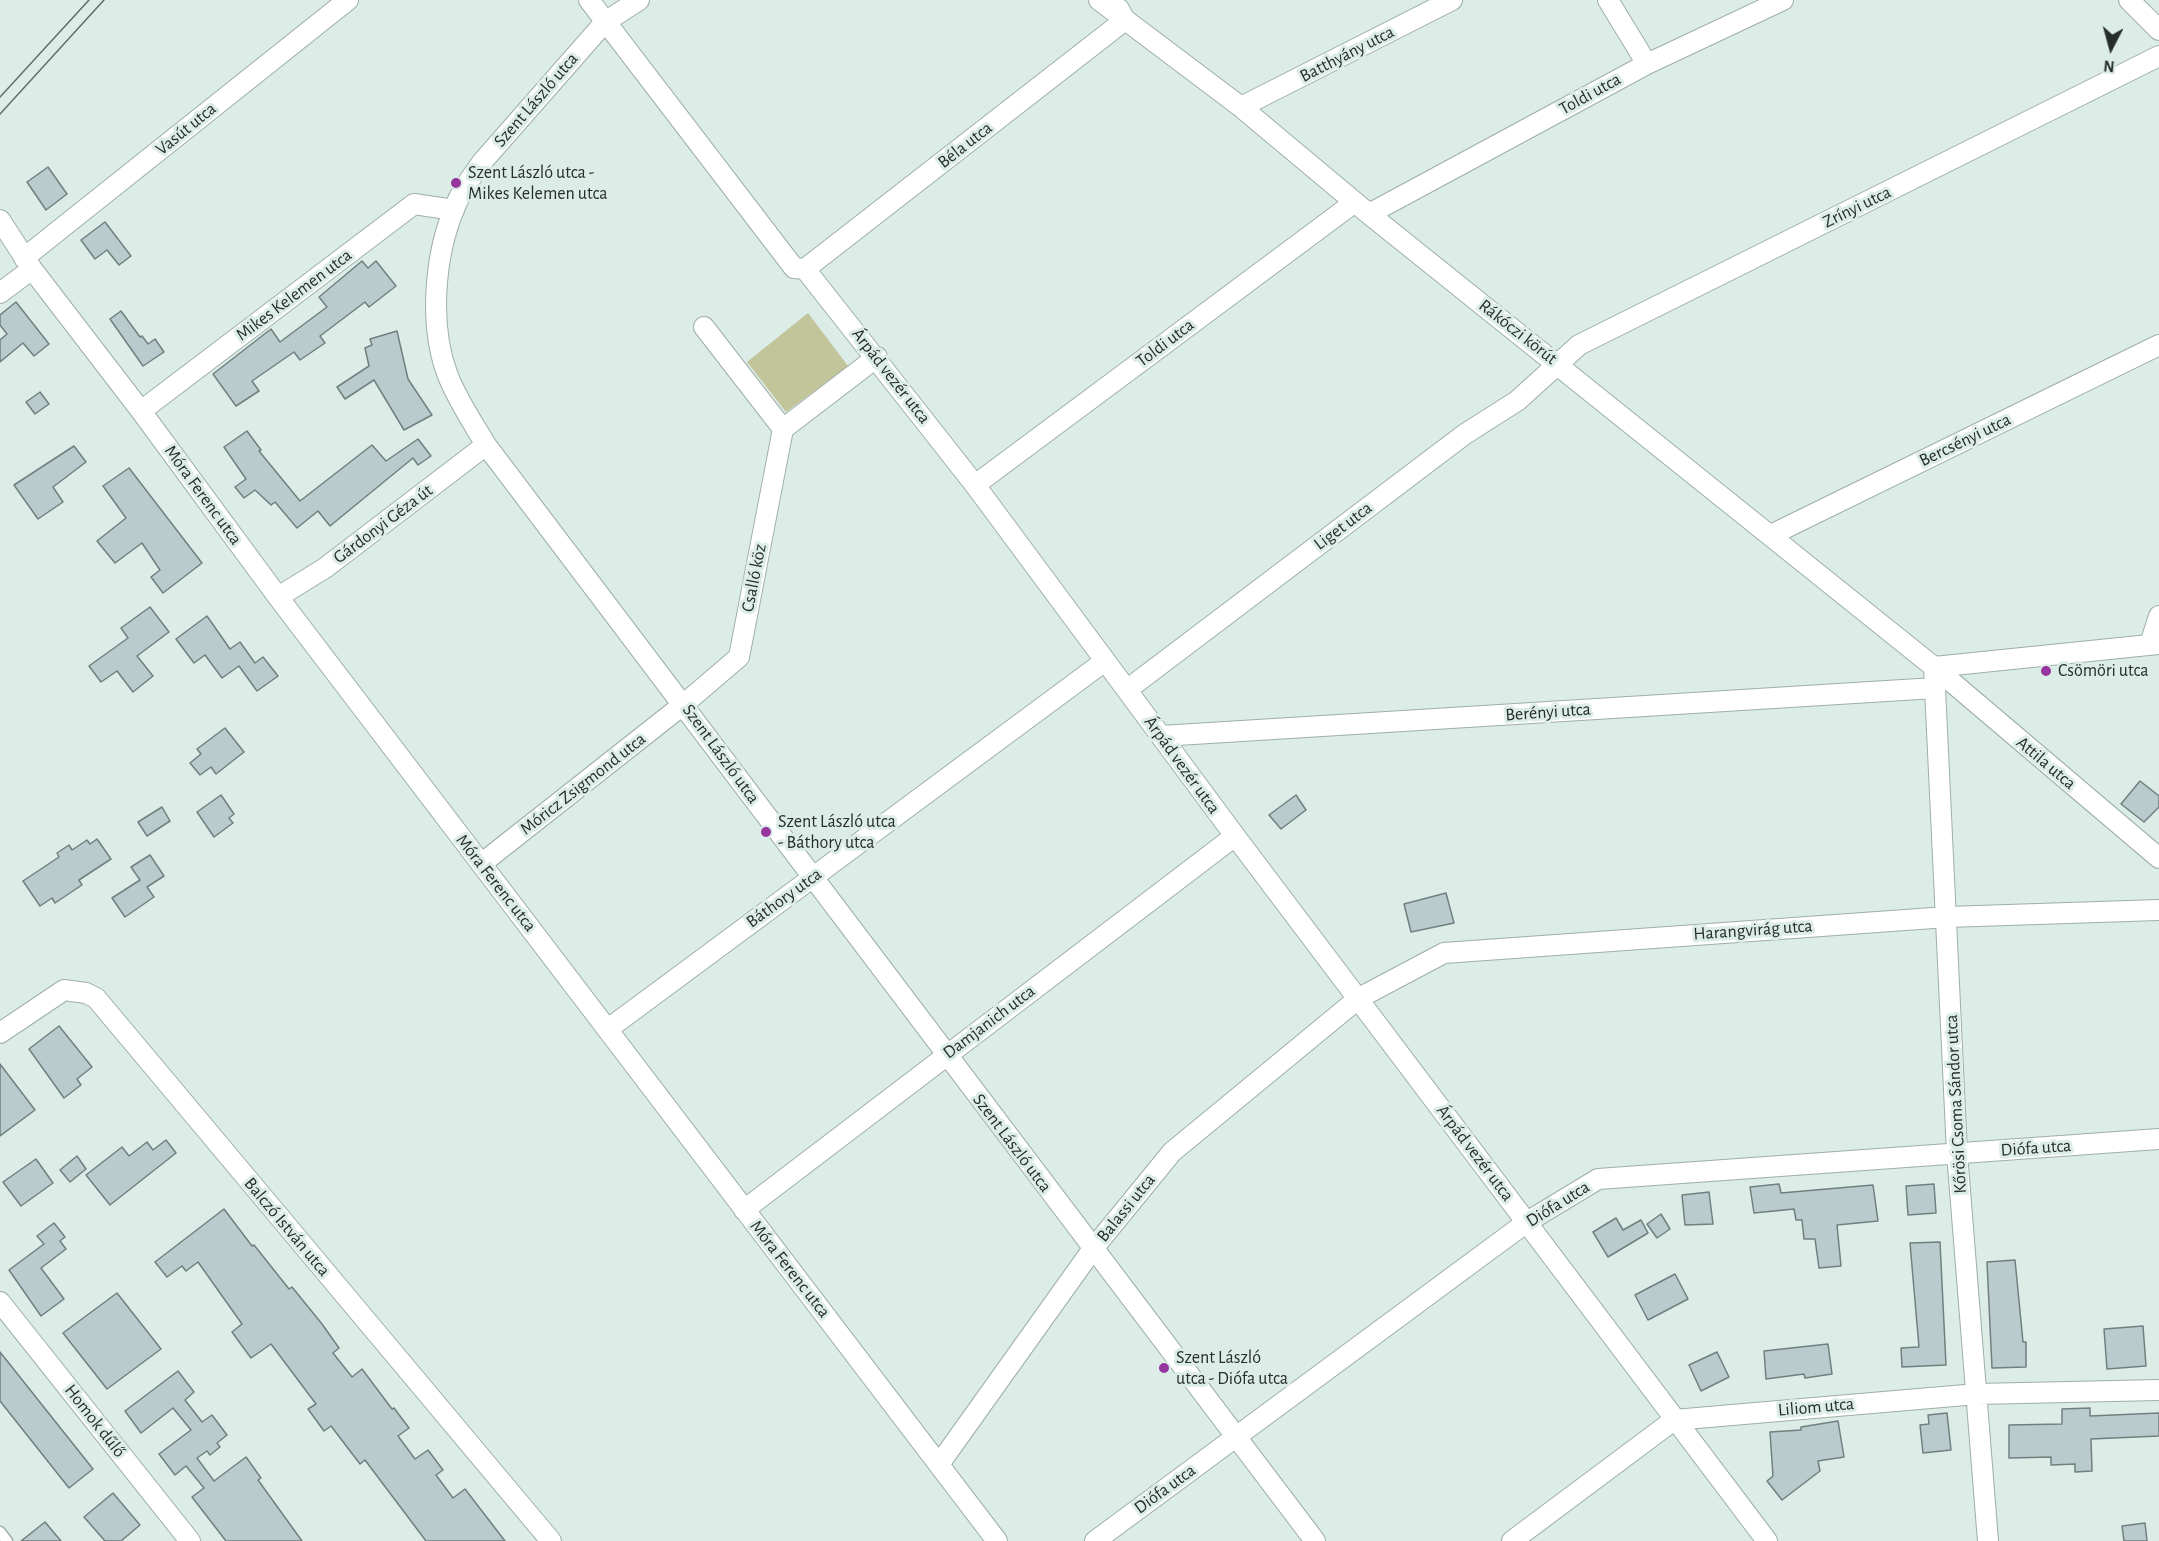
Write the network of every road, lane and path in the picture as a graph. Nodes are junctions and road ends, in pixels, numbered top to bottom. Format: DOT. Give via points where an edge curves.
graph roads {
  1 [pos="348,0"];
  2 [pos="589,0"];
  3 [pos="639,0"];
  4 [pos="1099,0"];
  5 [pos="1115,0"];
  6 [pos="1452,0"];
  7 [pos="1608,0"];
  8 [pos="1783,0"];
  9 [pos="2129,0"];
  10 [pos="1125,20"];
  11 [pos="605,22"];
  12 [pos="2159,30"];
  13 [pos="2159,56"];
  14 [pos="1647,64"];
  15 [pos="1241,107"];
  16 [pos="1362,208"];
  17 [pos="454,210"];
  18 [pos="0,220"];
  19 [pos="28,264"];
  20 [pos="805,269"];
  21 [pos="0,292"];
  22 [pos="704,327"];
  23 [pos="2159,345"];
  24 [pos="877,357"];
  25 [pos="1558,363"];
  26 [pos="141,411"];
  27 [pos="783,429"];
  28 [pos="486,445"];
  29 [pos="975,485"];
  30 [pos="1771,536"];
  31 [pos="278,597"];
  32 [pos="2159,616"];
  33 [pos="2154,644"];
  34 [pos="1105,661"];
  35 [pos="1934,667"];
  36 [pos="1935,688"];
  37 [pos="1128,689"];
  38 [pos="684,704"];
  39 [pos="1161,736"];
  40 [pos="1235,836"];
  41 [pos="2159,858"];
  42 [pos="482,864"];
  43 [pos="812,877"];
  44 [pos="2159,910"];
  45 [pos="1947,917"];
  46 [pos="1359,998"];
  47 [pos="608,1029"];
  48 [pos="0,1033"];
  49 [pos="946,1055"];
  50 [pos="2159,1140"];
  51 [pos="1958,1153"];
  52 [pos="744,1210"];
  53 [pos="1527,1222"];
  54 [pos="1092,1250"];
  55 [pos="0,1302"];
  56 [pos="2159,1390"];
  57 [pos="1977,1394"];
  58 [pos="1674,1420"];
  59 [pos="1237,1436"];
  60 [pos="940,1462"];
  61 [pos="0,1532"];
  62 [pos="7,1541"];
  63 [pos="190,1541"];
  64 [pos="551,1541"];
  65 [pos="997,1541"];
  66 [pos="1095,1541"];
  67 [pos="1315,1541"];
  68 [pos="1512,1541"];
  69 [pos="1767,1541"];
  70 [pos="1988,1541"];
  1 -- 19 [label="street, Vasút utca"];
  2 -- 11 [label="street, Árpád vezér utca"];
  3 -- 11 [label="street, Szent László utca"];
  4 -- 10 [label="street, Rákóczi körút"];
  5 -- 10 [label="street"];
  6 -- 15 [label="street, Batthyány utca"];
  7 -- 14 [label="street"];
  8 -- 14 [label="street, Toldi utca"];
  9 -- 12 [label="street"];
  10 -- 15 [label="street, Rákóczi körút"];
  10 -- 20 [label="street, Béla utca"];
  11 -- 17 [label="street, Szent László utca" via="483,161"];
  11 -- 20 [label="street, Árpád vezér utca" via="794,268"];
  13 -- 25 [label="street, Zrínyi utca" via="1579,345"];
  14 -- 16 [label="street, Toldi utca"];
  15 -- 16 [label="street, Rákóczi körút"];
  16 -- 25 [label="street, Rákóczi körút"];
  16 -- 29 [label="street, Toldi utca"];
  17 -- 26 [label="street, Mikes Kelemen utca" via="414,204"];
  17 -- 28 [label="street, Szent László utca" via="440,270 438,332 448,376"];
  18 -- 19 [label="street, Móra Ferenc utca"];
  19 -- 21 [label="street, Vasút utca"];
  19 -- 26 [label="street, Móra Ferenc utca"];
  20 -- 24 [label="street, Árpád vezér utca"];
  22 -- 27 [label="street"];
  23 -- 30 [label="street, Bercsényi utca"];
  24 -- 27 [label="street"];
  24 -- 29 [label="street, Árpád vezér utca"];
  25 -- 30 [label="street, Rákóczi körút"];
  25 -- 37 [label="street, Liget utca" via="1517,401 1465,434"];
  26 -- 31 [label="street, Móra Ferenc utca"];
  27 -- 38 [label="street, Csalló köz" via="739,657"];
  28 -- 31 [label="street, Gárdonyi Géza út" via="325,568"];
  28 -- 38 [label="street, Szent László utca"];
  29 -- 34 [label="street, Árpád vezér utca"];
  30 -- 35 [label="street, Rákóczi körút"];
  31 -- 42 [label="street, Móra Ferenc utca"];
  32 -- 33 [label="street"];
  33 -- 35 [label="street"];
  34 -- 37 [label="street, Árpád vezér utca"];
  34 -- 43 [label="street, Báthory utca"];
  35 -- 36 [label="street, Kőrösi Csoma Sándor utca"];
  35 -- 41 [label="street, Attila utca"];
  36 -- 39 [label="street, Berényi utca"];
  36 -- 45 [label="street, Kőrösi Csoma Sándor utca"];
  37 -- 39 [label="street, Árpád vezér utca"];
  38 -- 42 [label="street, Móricz Zsigmond utca"];
  38 -- 43 [label="street, Szent László utca"];
  39 -- 40 [label="street, Árpád vezér utca"];
  40 -- 46 [label="street, Árpád vezér utca"];
  40 -- 49 [label="street, Damjanich utca"];
  42 -- 47 [label="street, Móra Ferenc utca"];
  43 -- 47 [label="street, Báthory utca"];
  43 -- 49 [label="street, Szent László utca"];
  44 -- 45 [label="street, Harangvirág utca"];
  45 -- 46 [label="street, Harangvirág utca" via="1444,953"];
  45 -- 51 [label="street, Kőrösi Csoma Sándor utca"];
  46 -- 53 [label="street, Árpád vezér utca"];
  46 -- 54 [label="street, Balassi utca" via="1173,1152"];
  47 -- 52 [label="street, Móra Ferenc utca"];
  48 -- 64 [label="street, Balczó István utca" via="64,990 96,998"];
  49 -- 52 [label="street, Damjanich utca"];
  49 -- 54 [label="street, Szent László utca"];
  50 -- 51 [label="street, Diófa utca"];
  51 -- 53 [label="street, Diófa utca" via="1598,1179"];
  51 -- 57 [label="street, Kőrösi Csoma Sándor utca"];
  52 -- 60 [label="street, Móra Ferenc utca"];
  53 -- 58 [label="street, Árpád vezér utca"];
  53 -- 59 [label="street, Diófa utca"];
  54 -- 59 [label="street, Szent László utca"];
  54 -- 60 [label="street, Balassi utca"];
  55 -- 63 [label="street, Homok dűlő"];
  56 -- 57 [label="street, Liliom utca"];
  57 -- 58 [label="street, Liliom utca"];
  57 -- 70 [label="street, Kőrösi Csoma Sándor utca"];
  58 -- 68 [label="street"];
  58 -- 69 [label="street, Árpád vezér utca"];
  59 -- 66 [label="street, Diófa utca"];
  59 -- 67 [label="street, Szent László utca"];
  60 -- 65 [label="street, Móra Ferenc utca"];
  61 -- 62 [label="lane"];
}
